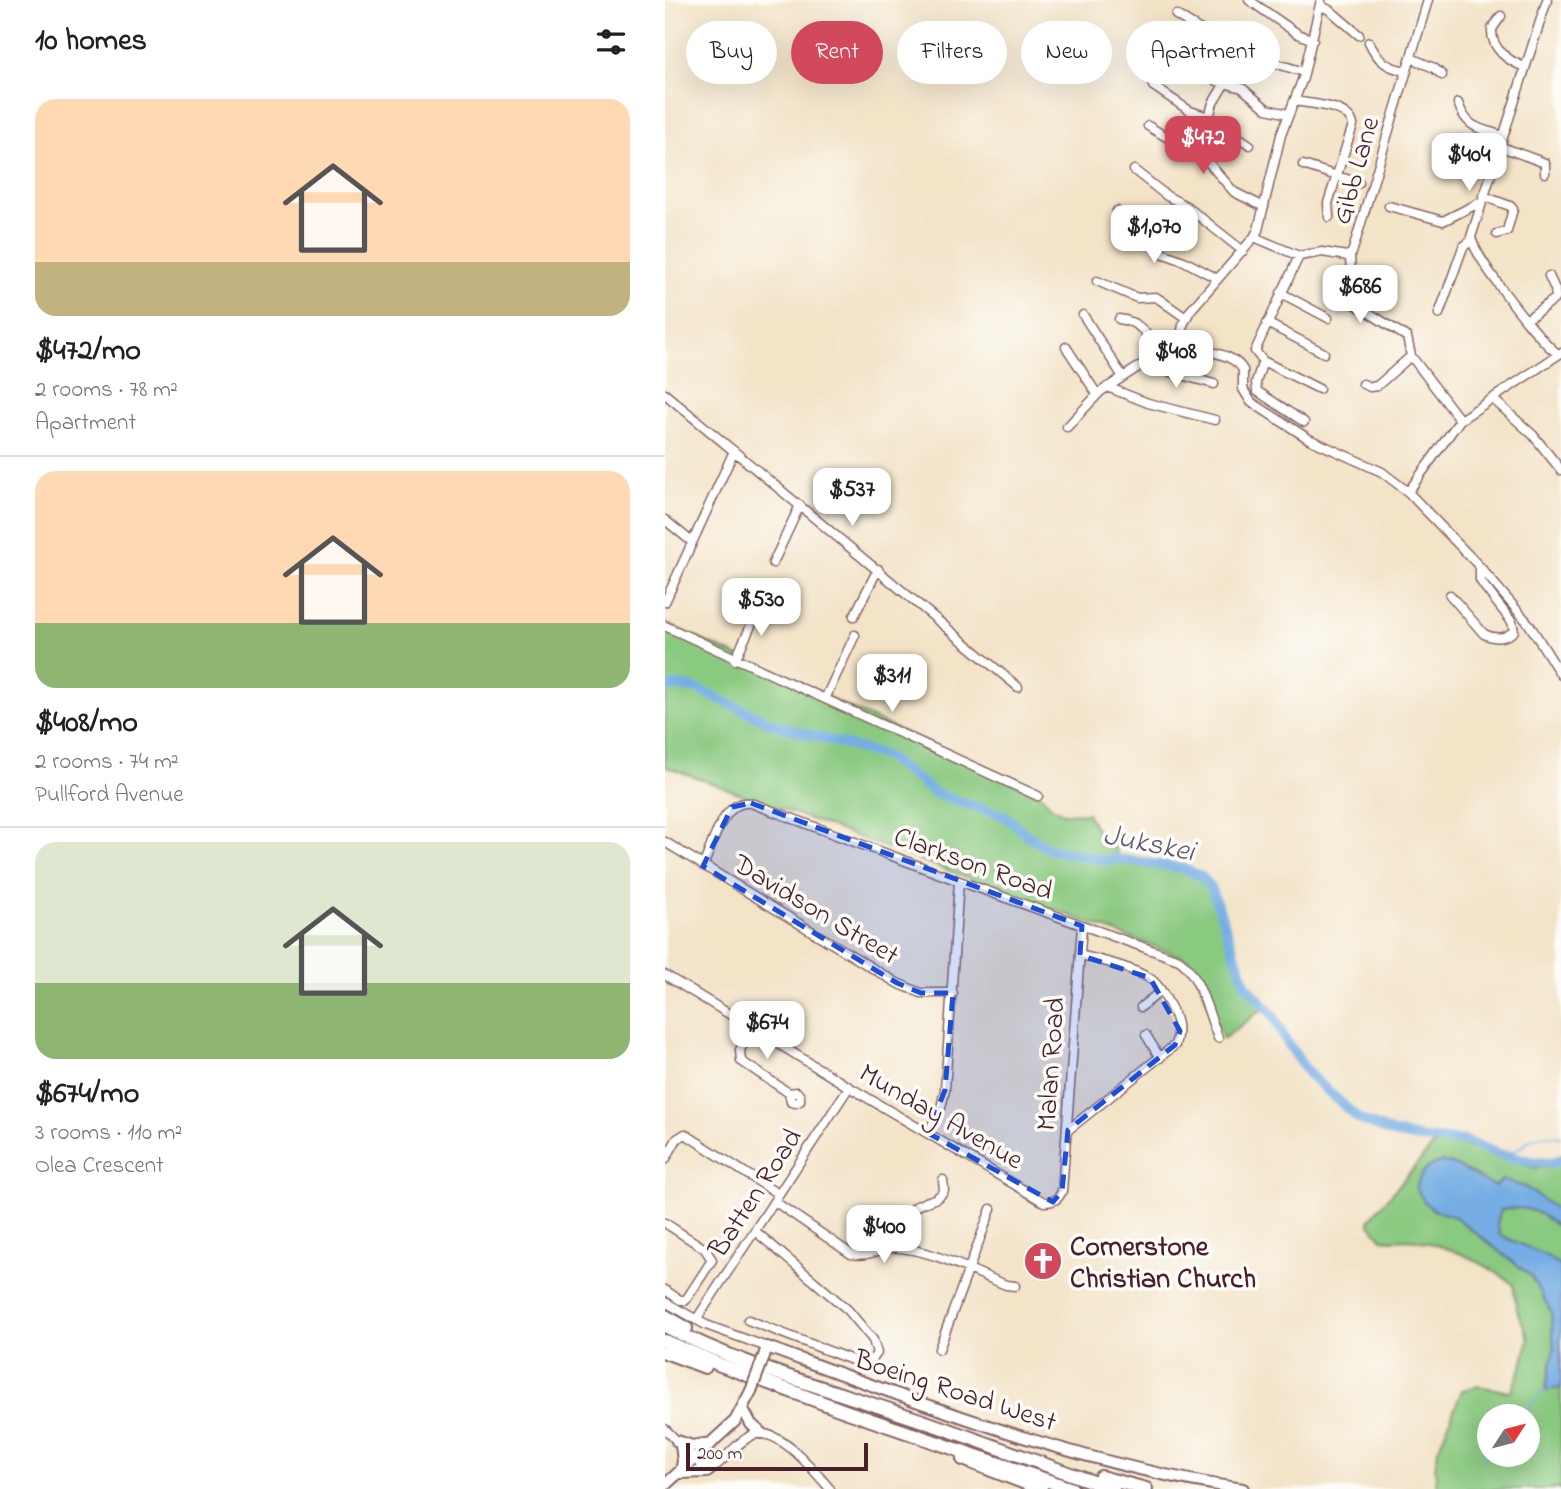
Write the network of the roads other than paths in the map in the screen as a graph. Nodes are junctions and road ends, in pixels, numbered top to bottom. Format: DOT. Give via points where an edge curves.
graph roads {
  1 [pos="1249,0"];
  2 [pos="1428,0"];
  3 [pos="1547,0"];
  4 [pos="1321,3"];
  5 [pos="1176,15"];
  6 [pos="1501,16"];
  7 [pos="1359,35"];
  8 [pos="1313,40"];
  9 [pos="1369,42"];
  10 [pos="1411,58"];
  11 [pos="1525,67"];
  12 [pos="1407,71"];
  13 [pos="1304,72"];
  14 [pos="1442,75"];
  15 [pos="1224,84"];
  16 [pos="1228,84"];
  17 [pos="1153,86"];
  18 [pos="1294,101"];
  19 [pos="1458,103"];
  20 [pos="1288,114"];
  21 [pos="1209,117"];
  22 [pos="1148,127"];
  23 [pos="1503,136"];
  24 [pos="1250,145"];
  25 [pos="1499,146"];
  26 [pos="1303,165"];
  27 [pos="1134,170"];
  28 [pos="1545,173"];
  29 [pos="1336,176"];
  30 [pos="1359,183"];
  31 [pos="1482,199"];
  32 [pos="1389,206"];
  33 [pos="1264,207"];
  34 [pos="1117,211"];
  35 [pos="1329,217"];
  36 [pos="1497,234"];
  37 [pos="1254,237"];
  38 [pos="1471,241"];
  39 [pos="1243,251"];
  40 [pos="1350,255"];
  41 [pos="1299,256"];
  42 [pos="1549,276"];
  43 [pos="1218,279"];
  44 [pos="1097,281"];
  45 [pos="1281,293"];
  46 [pos="1439,314"];
  47 [pos="1083,315"];
  48 [pos="1186,318"];
  49 [pos="1328,318"];
  50 [pos="1119,319"];
  51 [pos="1527,320"];
  52 [pos="1267,323"];
  53 [pos="1180,340"];
  54 [pos="1066,347"];
  55 [pos="1324,353"];
  56 [pos="1158,354"];
  57 [pos="1559,354"];
  58 [pos="1411,356"];
  59 [pos="1148,360"];
  60 [pos="1263,361"];
  61 [pos="1123,377"];
  62 [pos="1214,384"];
  63 [pos="1363,384"];
  64 [pos="1107,387"];
  65 [pos="1319,389"];
  66 [pos="665,394"];
  67 [pos="1097,394"];
  68 [pos="1493,399"];
  69 [pos="1215,420"];
  70 [pos="1460,420"];
  71 [pos="1304,422"];
  72 [pos="1067,427"];
  73 [pos="734,451"];
  74 [pos="1561,470"];
  75 [pos="1408,492"];
  76 [pos="800,505"];
  77 [pos="665,520"];
  78 [pos="692,542"];
  79 [pos="773,563"];
  80 [pos="1480,567"];
  81 [pos="879,569"];
  82 [pos="1450,595"];
  83 [pos="665,602"];
  84 [pos="761,604"];
  85 [pos="854,616"];
  86 [pos="665,626"];
  87 [pos="855,635"];
  88 [pos="735,660"];
  89 [pos="1561,675"];
  90 [pos="1018,687"];
  91 [pos="825,699"];
  92 [pos="1038,796"];
  93 [pos="665,842"];
  94 [pos="703,866"];
  95 [pos="959,881"];
  96 [pos="1082,926"];
  97 [pos="1080,955"];
  98 [pos="665,975"];
  99 [pos="1161,990"];
  100 [pos="953,993"];
  101 [pos="1141,1007"];
  102 [pos="752,1028"];
  103 [pos="1146,1035"];
  104 [pos="1218,1038"];
  105 [pos="1160,1059"];
  106 [pos="849,1087"];
  107 [pos="789,1093"];
  108 [pos="1068,1130"];
  109 [pos="928,1133"];
  110 [pos="665,1160"];
  111 [pos="943,1180"];
  112 [pos="776,1198"];
  113 [pos="1053,1202"];
  114 [pos="991,1209"];
  115 [pos="665,1223"];
  116 [pos="755,1231"];
  117 [pos="897,1247"];
  118 [pos="968,1269"];
  119 [pos="704,1275"];
  120 [pos="721,1284"];
  121 [pos="1015,1286"];
  122 [pos="665,1290"];
  123 [pos="665,1302"];
  124 [pos="665,1316"];
  125 [pos="696,1320"];
  126 [pos="748,1320"];
  127 [pos="665,1326"];
  128 [pos="665,1341"];
  129 [pos="939,1349"];
  130 [pos="665,1352"];
  131 [pos="766,1352"];
  132 [pos="770,1370"];
  133 [pos="743,1409"];
  134 [pos="842,1410"];
  135 [pos="665,1429"];
  136 [pos="898,1430"];
  137 [pos="761,1433"];
  138 [pos="679,1443"];
  139 [pos="713,1443"];
  140 [pos="1013,1454"];
  141 [pos="695,1459"];
  142 [pos="711,1469"];
  143 [pos="680,1472"];
  144 [pos="665,1485"];
  145 [pos="1036,1487"];
  146 [pos="830,1489"];
  147 [pos="1072,1489"];
  148 [pos="1113,1489"];
  149 [pos="1146,1489"];
  150 [pos="1243,1489"];
  1 -- 8 [label="street"];
  2 -- 10 [label="street, Gibb Lane"];
  3 -- 11 [label="street"];
  4 -- 7 [label="street"];
  4 -- 8 [label="street"];
  5 -- 13 [label="street" via="1238,49 1246,43 1261,59"];
  6 -- 11 [label="street" via="1492,29 1494,41 1507,60"];
  8 -- 13 [label="street"];
  9 -- 12 [label="street" via="1383,63"];
  10 -- 12 [label="street, Gibb Lane"];
  10 -- 14 [label="street"];
  11 -- 23 [label="street"];
  12 -- 40 [label="street, Gibb Lane"];
  13 -- 18 [label="street"];
  15 -- 21 [label="street"];
  16 -- 20 [label="street" via="1242,88 1267,109"];
  17 -- 21 [label="street" via="1190,111"];
  18 -- 20 [label="street"];
  18 -- 29 [label="street" via="1339,111 1353,120"];
  19 -- 23 [label="street" via="1469,124"];
  20 -- 33 [label="street"];
  21 -- 24 [label="street"];
  22 -- 33 [label="street" via="1208,162 1234,192"];
  23 -- 25 [label="street"];
  25 -- 28 [label="street" via="1545,163"];
  25 -- 31 [label="street"];
  26 -- 29 [label="street"];
  27 -- 39 [label="street"];
  29 -- 30 [label="street"];
  29 -- 35 [label="street"];
  31 -- 32 [label="street" via="1443,221"];
  31 -- 36 [label="street" via="1513,209 1507,231"];
  31 -- 38 [label="street"];
  33 -- 37 [label="street"];
  34 -- 43 [label="street" via="1162,253"];
  37 -- 39 [label="street"];
  37 -- 41 [label="street, Gibb Lane"];
  38 -- 46 [label="street" via="1463,247"];
  38 -- 51 [label="street"];
  39 -- 43 [label="street"];
  40 -- 41 [label="street, Gibb Lane" via="1322,252"];
  40 -- 58 [label="street" via="1352,302 1407,337"];
  41 -- 45 [label="street"];
  42 -- 51 [label="street" via="1556,298"];
  43 -- 48 [label="street"];
  44 -- 48 [label="street" via="1137,298 1156,297"];
  45 -- 49 [label="street"];
  45 -- 52 [label="street"];
  47 -- 61 [label="street"];
  48 -- 53 [label="street"];
  50 -- 56 [label="street" via="1143,328"];
  51 -- 57 [label="street"];
  52 -- 55 [label="street"];
  52 -- 60 [label="street" via="1255,349"];
  53 -- 56 [label="street"];
  53 -- 75 [label="street" via="1241,365 1243,389 1251,402 1309,439 1382,472"];
  54 -- 67 [label="street"];
  56 -- 59 [label="street"];
  57 -- 68 [label="street"];
  58 -- 63 [label="street" via="1383,382 1370,387"];
  58 -- 70 [label="street"];
  59 -- 61 [label="street"];
  59 -- 62 [label="street" via="1160,369"];
  60 -- 65 [label="street"];
  60 -- 71 [label="street" via="1257,391"];
  61 -- 64 [label="street"];
  64 -- 67 [label="street"];
  64 -- 69 [label="street"];
  66 -- 73 [label="street"];
  67 -- 72 [label="street"];
  68 -- 70 [label="street"];
  68 -- 74 [label="street" via="1533,435"];
  70 -- 75 [label="street"];
  73 -- 76 [label="street"];
  73 -- 78 [label="street"];
  75 -- 80 [label="street"];
  76 -- 79 [label="street"];
  76 -- 81 [label="street"];
  77 -- 78 [label="street"];
  78 -- 83 [label="street"];
  80 -- 82 [label="street" via="1480,580 1514,627 1510,634 1484,634"];
  80 -- 89 [label="street" via="1535,632"];
  81 -- 85 [label="street"];
  81 -- 90 [label="street"];
  84 -- 88 [label="street"];
  86 -- 88 [label="street"];
  87 -- 91 [label="street"];
  88 -- 91 [label="street"];
  91 -- 92 [label="street"];
  93 -- 94 [label="street, Davidson Street"];
  94 -- 95 [label="street, Clarkson Road" via="729,810 746,802"];
  94 -- 100 [label="street, Davidson Street" via="897,983 921,993"];
  95 -- 96 [label="street, Clarkson Road"];
  95 -- 100 [label="street"];
  96 -- 97 [label="street, Malan Road"];
  96 -- 104 [label="street, Clarkson Road" via="1186,965"];
  97 -- 99 [label="street" via="1150,978"];
  97 -- 108 [label="street, Malan Road"];
  98 -- 102 [label="street, Munday Avenue"];
  99 -- 101 [label="street"];
  99 -- 105 [label="street" via="1180,1031 1175,1045"];
  100 -- 109 [label="street" via="944,1096"];
  102 -- 106 [label="street, Munday Avenue"];
  102 -- 107 [label="street" via="740,1050 741,1060"];
  103 -- 105 [label="street"];
  105 -- 108 [label="street"];
  106 -- 109 [label="street, Munday Avenue"];
  106 -- 112 [label="street, Batten Road"];
  108 -- 113 [label="street, Malan Road" via="1062,1191"];
  109 -- 113 [label="street, Munday Avenue" via="1044,1202"];
  110 -- 112 [label="street" via="685,1134"];
  111 -- 117 [label="street" via="940,1196 905,1214"];
  112 -- 116 [label="street, Batten Road"];
  112 -- 117 [label="street" via="851,1254 863,1256"];
  114 -- 118 [label="street"];
  115 -- 119 [label="street" via="709,1253 712,1263"];
  116 -- 120 [label="street, Batten Road"];
  116 -- 126 [label="street" via="848,1310 873,1340 877,1353 869,1364 860,1363"];
  117 -- 118 [label="street"];
  118 -- 121 [label="street"];
  118 -- 129 [label="street"];
  119 -- 120 [label="street"];
  119 -- 122 [label="street" via="686,1300"];
  120 -- 125 [label="street, Batten Road"];
  123 -- 125 [label="street, Boeing Road West"];
  124 -- 132 [label="highway"];
  125 -- 131 [label="street, Boeing Road West"];
  127 -- 132 [label="highway"];
  128 -- 134 [label="highway"];
  130 -- 134 [label="highway"];
  131 -- 133 [label="main road, bridge"];
  131 -- 150 [label="main road, Boeing Road West" via="1078,1453"];
  132 -- 140 [label="highway"];
  133 -- 137 [label="main road"];
  133 -- 139 [label="main road"];
  134 -- 136 [label="highway"];
  135 -- 138 [label="street"];
  136 -- 145 [label="highway"];
  136 -- 147 [label="highway"];
  137 -- 142 [label="street" via="746,1439"];
  137 -- 146 [label="street" via="791,1448"];
  138 -- 139 [label="main road"];
  138 -- 141 [label="street"];
  138 -- 143 [label="main road"];
  139 -- 141 [label="main road"];
  140 -- 148 [label="highway"];
  140 -- 149 [label="highway"];
  141 -- 142 [label="street"];
  141 -- 143 [label="main road"];
  142 -- 143 [label="main road"];
  143 -- 144 [label="main road"];
}
